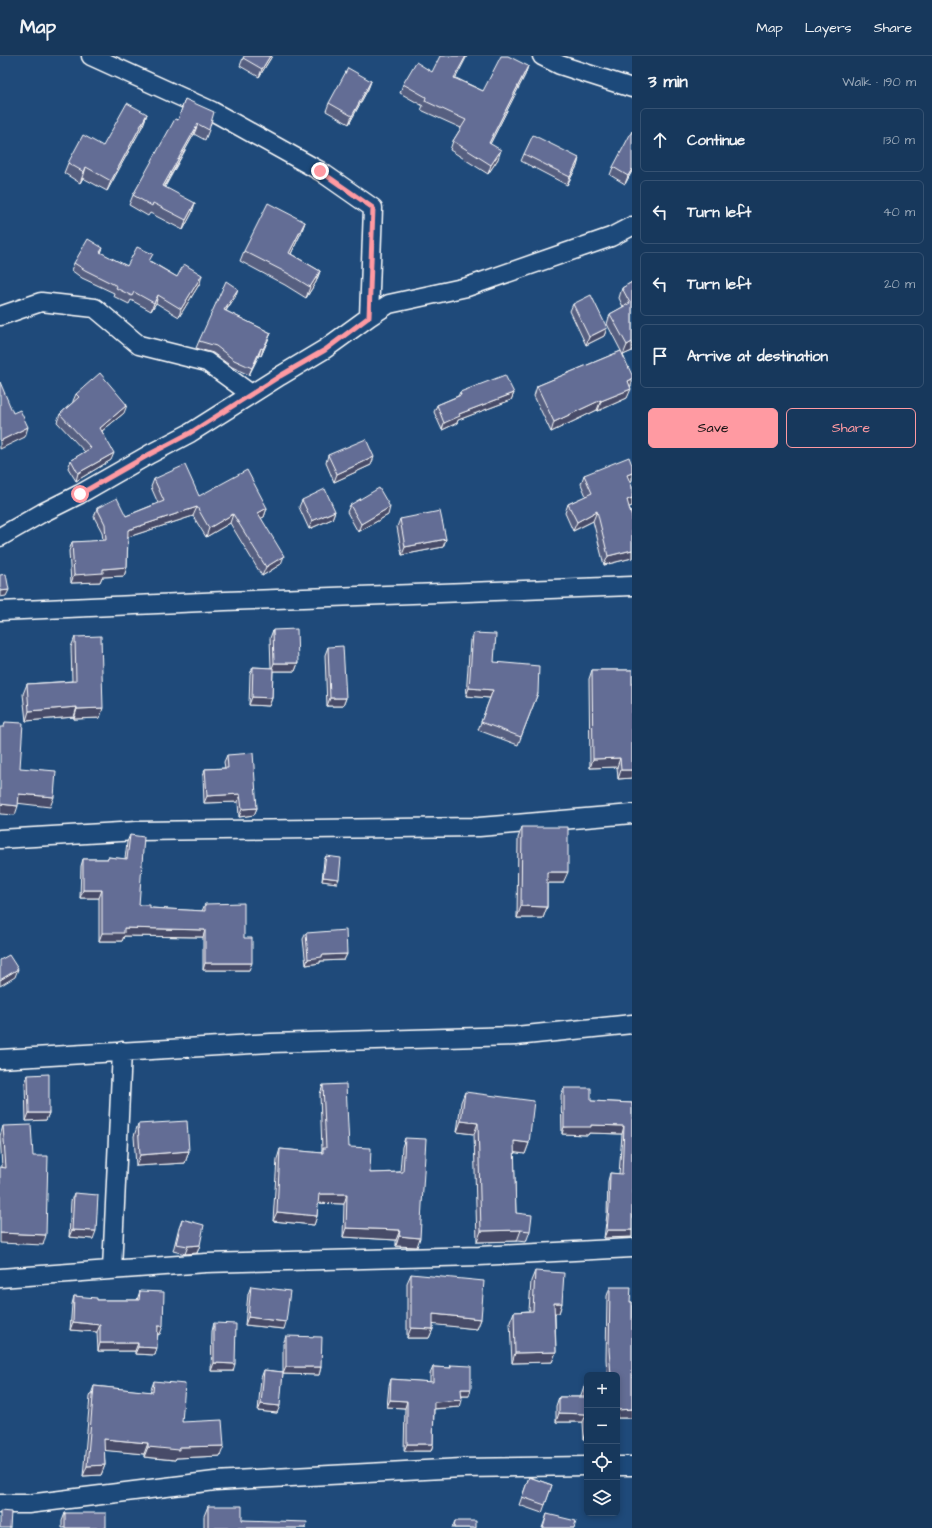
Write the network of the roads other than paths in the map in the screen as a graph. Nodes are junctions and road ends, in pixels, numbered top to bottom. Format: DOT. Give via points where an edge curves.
graph roads {
  1 [pos="91,56"];
  2 [pos="542,56"];
  3 [pos="632,88"];
  4 [pos="632,226"];
  5 [pos="0,316"];
  6 [pos="369,317"];
  7 [pos="251,394"];
  8 [pos="0,537"];
  9 [pos="632,586"];
  10 [pos="0,611"];
  11 [pos="632,814"];
  12 [pos="0,839"];
  13 [pos="632,1024"];
  14 [pos="122,1051"];
  15 [pos="0,1059"];
  16 [pos="632,1248"];
  17 [pos="112,1269"];
  18 [pos="0,1278"];
  19 [pos="584,1466"];
  20 [pos="620,1466"];
  21 [pos="632,1466"];
  22 [pos="0,1504"];
  1 -- 6 [label="street" via="212,111 320,171 373,208"];
  2 -- 3 [label="street" via="560,65"];
  4 -- 6 [label="street" via="611,237 467,287 389,304"];
  5 -- 7 [label="street" via="41,302 95,308 139,345 207,362"];
  6 -- 7 [label="street" via="325,350"];
  7 -- 8 [label="street" via="190,433"];
  9 -- 10 [label="street"];
  11 -- 12 [label="street" via="479,827 137,831"];
  13 -- 14 [label="street" via="516,1036 271,1043"];
  14 -- 15 [label="street"];
  14 -- 17 [label="street"];
  16 -- 17 [label="street" via="479,1256 206,1263"];
  17 -- 18 [label="street"];
  19 -- 22 [label="street" via="462,1468 215,1481 28,1504"];
  20 -- 21 [label="street"];
}
